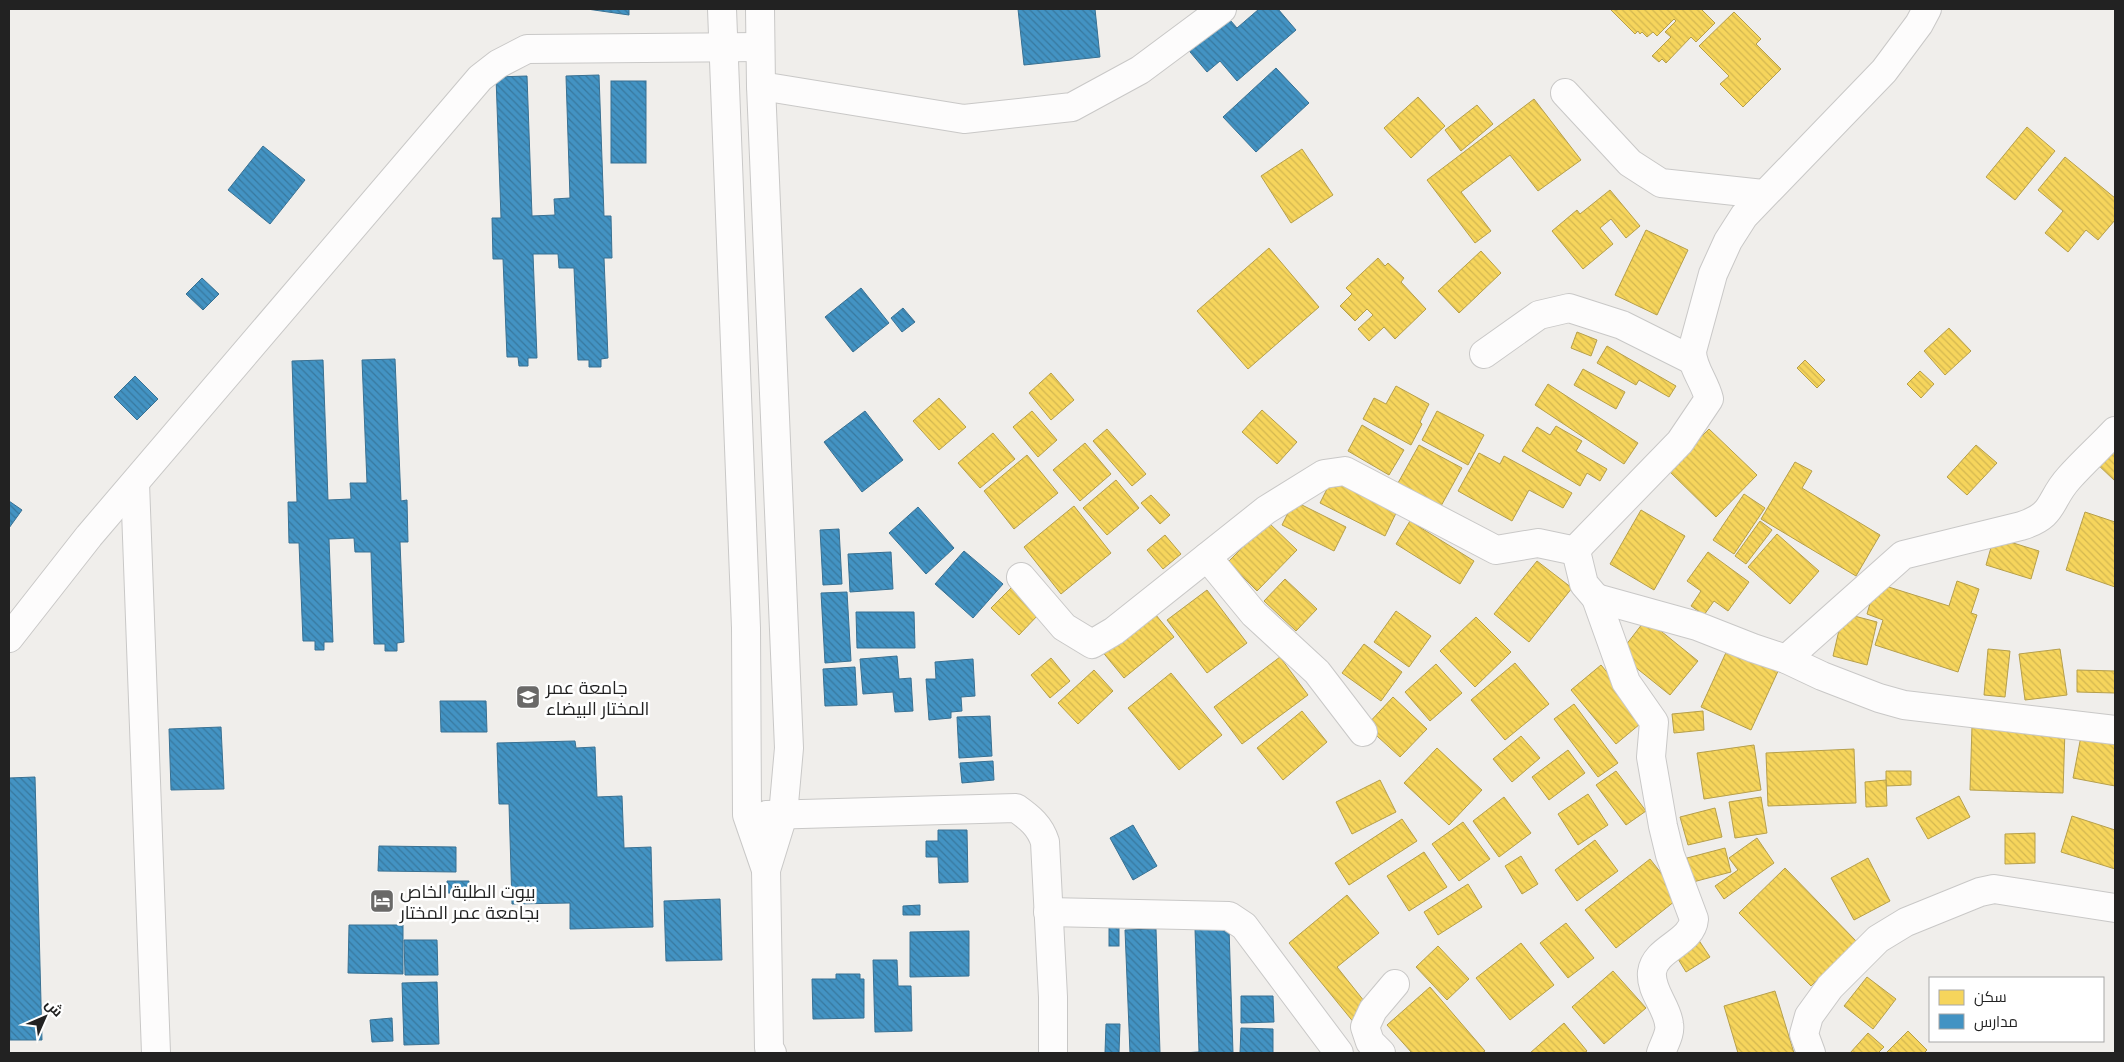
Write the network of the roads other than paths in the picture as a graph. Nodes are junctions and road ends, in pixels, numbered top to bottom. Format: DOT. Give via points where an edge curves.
graph roads {
  1 [pos="722,9"];
  2 [pos="760,9"];
  3 [pos="1222,9"];
  4 [pos="1927,9"];
  5 [pos="760,47"];
  6 [pos="722,48"];
  7 [pos="761,86"];
  8 [pos="1565,93"];
  9 [pos="1763,194"];
  10 [pos="1484,354"];
  11 [pos="1692,360"];
  12 [pos="2115,431"];
  13 [pos="135,483"];
  14 [pos="1576,552"];
  15 [pos="1207,557"];
  16 [pos="1021,577"];
  17 [pos="1596,598"];
  18 [pos="9,638"];
  19 [pos="1786,659"];
  20 [pos="2115,730"];
  21 [pos="1363,732"];
  22 [pos="747,815"];
  23 [pos="783,815"];
  24 [pos="766,870"];
  25 [pos="2115,908"];
  26 [pos="1048,912"];
  27 [pos="1395,984"];
  28 [pos="156,1053"];
  29 [pos="772,1053"];
  30 [pos="1053,1053"];
  31 [pos="1339,1053"];
  32 [pos="1381,1053"];
  33 [pos="1661,1053"];
  34 [pos="1811,1053"];
  1 -- 6 [label="street"];
  2 -- 5 [label="street"];
  3 -- 7 [label="street" via="1140,70 1072,107 964,119"];
  4 -- 9 [label="street" via="1884,71"];
  5 -- 6 [label="street"];
  5 -- 7 [label="street"];
  6 -- 13 [label="street" via="527,49 498,64 480,78 424,142"];
  6 -- 22 [label="street" via="746,628"];
  7 -- 23 [label="street" via="789,748"];
  8 -- 9 [label="street" via="1630,163 1661,183"];
  9 -- 11 [label="street" via="1728,241 1713,274"];
  10 -- 11 [label="street" via="1539,316 1569,308 1622,325"];
  11 -- 14 [label="street" via="1709,399 1680,442 1580,544"];
  12 -- 19 [label="street" via="2067,480 2045,516 2021,526 1903,555"];
  13 -- 18 [label="street"];
  13 -- 28 [label="street"];
  14 -- 15 [label="street" via="1538,543 1496,550 1345,471 1324,474 1266,510"];
  14 -- 17 [label="street" via="1584,584"];
  15 -- 16 [label="street" via="1114,631 1092,644 1064,628"];
  15 -- 21 [label="street" via="1254,614 1317,672"];
  17 -- 19 [label="street" via="1697,626"];
  17 -- 33 [label="street" via="1626,682 1654,722 1651,757 1663,826 1670,855 1694,919 1691,929 1660,958 1652,973 1669,1022"];
  19 -- 20 [label="street" via="1878,698 1904,705"];
  22 -- 23 [label="street"];
  22 -- 24 [label="street"];
  23 -- 24 [label="street"];
  23 -- 26 [label="street" via="1016,808 1030,817 1041,830 1045,842"];
  24 -- 29 [label="street" via="769,1048"];
  25 -- 34 [label="street" via="1994,889 1906,922 1878,939 1830,987 1809,1016 1804,1034"];
  26 -- 30 [label="street"];
  26 -- 31 [label="street" via="1229,916 1244,926"];
  27 -- 32 [label="street" via="1373,1010 1365,1027 1370,1042"];
}
